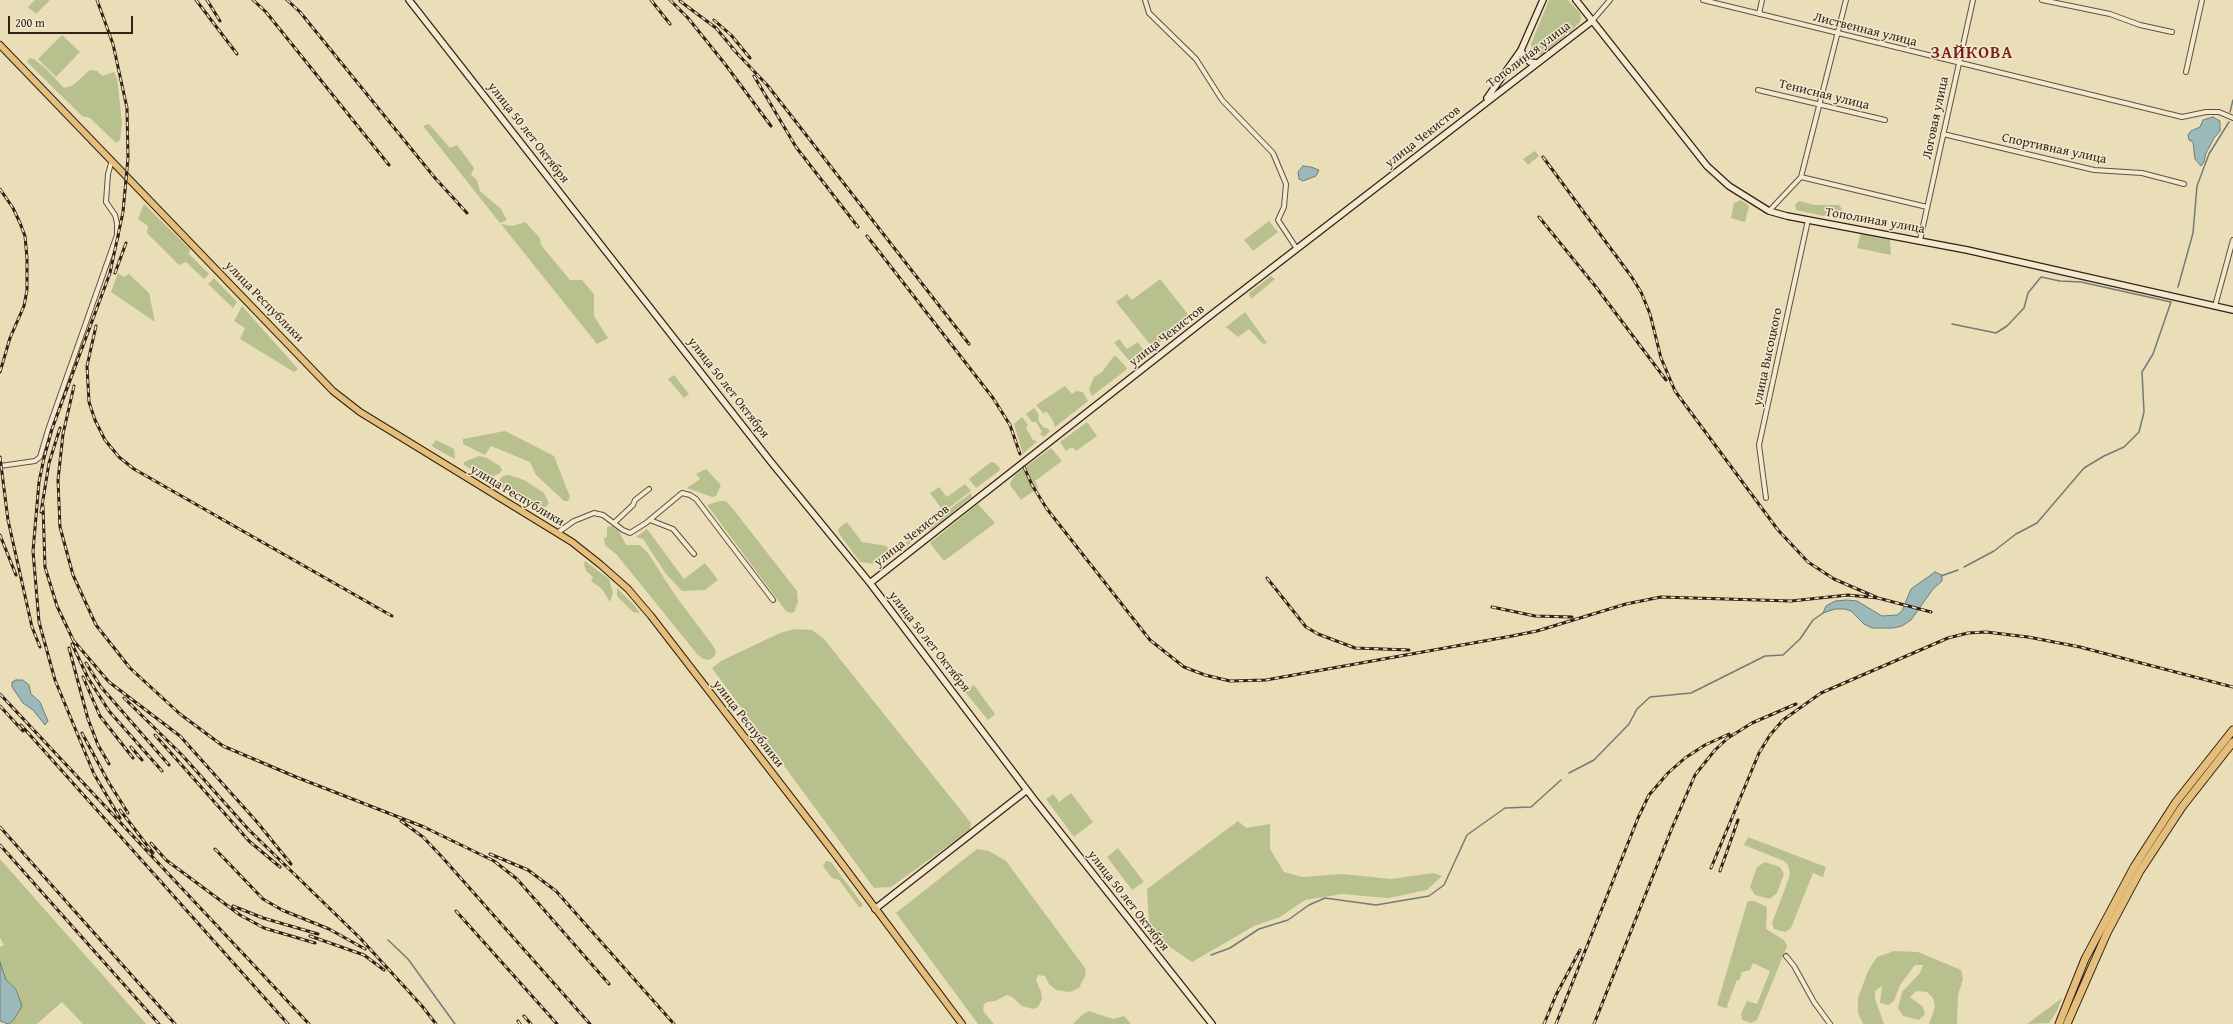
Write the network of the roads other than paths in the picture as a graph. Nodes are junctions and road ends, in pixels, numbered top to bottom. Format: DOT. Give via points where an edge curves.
graph roads {
  1 [pos="409,0"];
  2 [pos="1145,0"];
  3 [pos="1543,0"];
  4 [pos="1576,0"];
  5 [pos="1610,0"];
  6 [pos="1703,0"];
  7 [pos="1762,0"];
  8 [pos="1846,0"];
  9 [pos="1973,0"];
  10 [pos="2042,0"];
  11 [pos="2202,0"];
  12 [pos="1759,14"];
  13 [pos="1592,21"];
  14 [pos="2172,32"];
  15 [pos="1838,33"];
  16 [pos="0,45"];
  17 [pos="1521,50"];
  18 [pos="1536,63"];
  19 [pos="1959,63"];
  20 [pos="2186,72"];
  21 [pos="1758,90"];
  22 [pos="1819,105"];
  23 [pos="1479,107"];
  24 [pos="2233,118"];
  25 [pos="1885,120"];
  26 [pos="1943,134"];
  27 [pos="112,160"];
  28 [pos="1801,177"];
  29 [pos="2184,184"];
  30 [pos="1927,208"];
  31 [pos="1769,211"];
  32 [pos="1808,220"];
  33 [pos="1920,240"];
  34 [pos="2233,240"];
  35 [pos="1297,249"];
  36 [pos="2215,306"];
  37 [pos="2233,310"];
  38 [pos="0,466"];
  39 [pos="649,489"];
  40 [pos="1766,498"];
  41 [pos="650,520"];
  42 [pos="614,523"];
  43 [pos="557,533"];
  44 [pos="694,554"];
  45 [pos="870,583"];
  46 [pos="772,600"];
  47 [pos="2233,730"];
  48 [pos="2233,742"];
  49 [pos="1027,790"];
  50 [pos="875,909"];
  51 [pos="1786,956"];
  52 [pos="962,1024"];
  53 [pos="1212,1024"];
  54 [pos="1830,1024"];
  55 [pos="2059,1024"];
  56 [pos="2067,1024"];
  1 -- 45 [label="main road, улица 50 лет Октября" via="771,462"];
  2 -- 35 [label="street" via="1149,13 1196,59 1222,100 1276,158 1287,190 1284,208 1278,220"];
  3 -- 17 [label="main road"];
  4 -- 13 [label="main road, Тополиная улица"];
  5 -- 13 [label="street"];
  6 -- 12 [label="street, Лиственная улица"];
  7 -- 12 [label="street"];
  8 -- 15 [label="street"];
  9 -- 19 [label="street, Логовая улица"];
  10 -- 14 [label="street" via="2110,14 2140,25"];
  11 -- 20 [label="street"];
  12 -- 15 [label="street, Лиственная улица"];
  13 -- 18 [label="main road, Тополиная улица"];
  13 -- 31 [label="main road, Тополиная улица" via="1707,166 1729,186"];
  15 -- 19 [label="street, Лиственная улица"];
  15 -- 22 [label="street"];
  16 -- 27 [label="main road, улица Республики"];
  17 -- 18 [label="main road" via="1530,62"];
  17 -- 23 [label="main road"];
  18 -- 23 [label="main road, Тополиная улица"];
  19 -- 24 [label="street, Лиственная улица" via="2182,117 2219,112"];
  19 -- 26 [label="street, Логовая улица"];
  21 -- 22 [label="street, Тенисная улица"];
  22 -- 25 [label="street, Тенисная улица"];
  22 -- 28 [label="street"];
  23 -- 35 [label="main road, улица Чекистов"];
  26 -- 29 [label="street, Спортивная улица" via="2094,170 2142,173"];
  26 -- 30 [label="street, Логовая улица"];
  27 -- 38 [label="street" via="106,202 118,223 116,234 40,457 35,461"];
  27 -- 43 [label="main road, улица Республики" via="333,391 350,405 417,448"];
  28 -- 30 [label="street"];
  28 -- 31 [label="street"];
  30 -- 33 [label="street, Логовая улица"];
  31 -- 32 [label="main road, Тополиная улица"];
  32 -- 33 [label="main road, Тополиная улица"];
  32 -- 40 [label="street, улица Высоцкого" via="1759,445"];
  33 -- 36 [label="main road, Тополиная улица"];
  34 -- 36 [label="street"];
  35 -- 45 [label="main road, улица Чекистов"];
  36 -- 37 [label="main road, Тополиная улица"];
  39 -- 42 [label="street"];
  41 -- 42 [label="street" via="630,533"];
  41 -- 44 [label="street" via="673,529"];
  41 -- 46 [label="street" via="682,493 696,498"];
  42 -- 43 [label="street" via="603,515 594,513 574,521"];
  43 -- 50 [label="main road, улица Республики" via="601,564 643,607"];
  45 -- 49 [label="main road, улица 50 лет Октября"];
  47 -- 55 [label="highway" via="2176,802 2127,878 2085,959"];
  48 -- 56 [label="highway" via="2182,807 2140,871 2107,933"];
  49 -- 50 [label="main road"];
  49 -- 53 [label="main road, улица 50 лет Октября"];
  50 -- 52 [label="main road, улица Республики"];
  51 -- 54 [label="street"];
}
